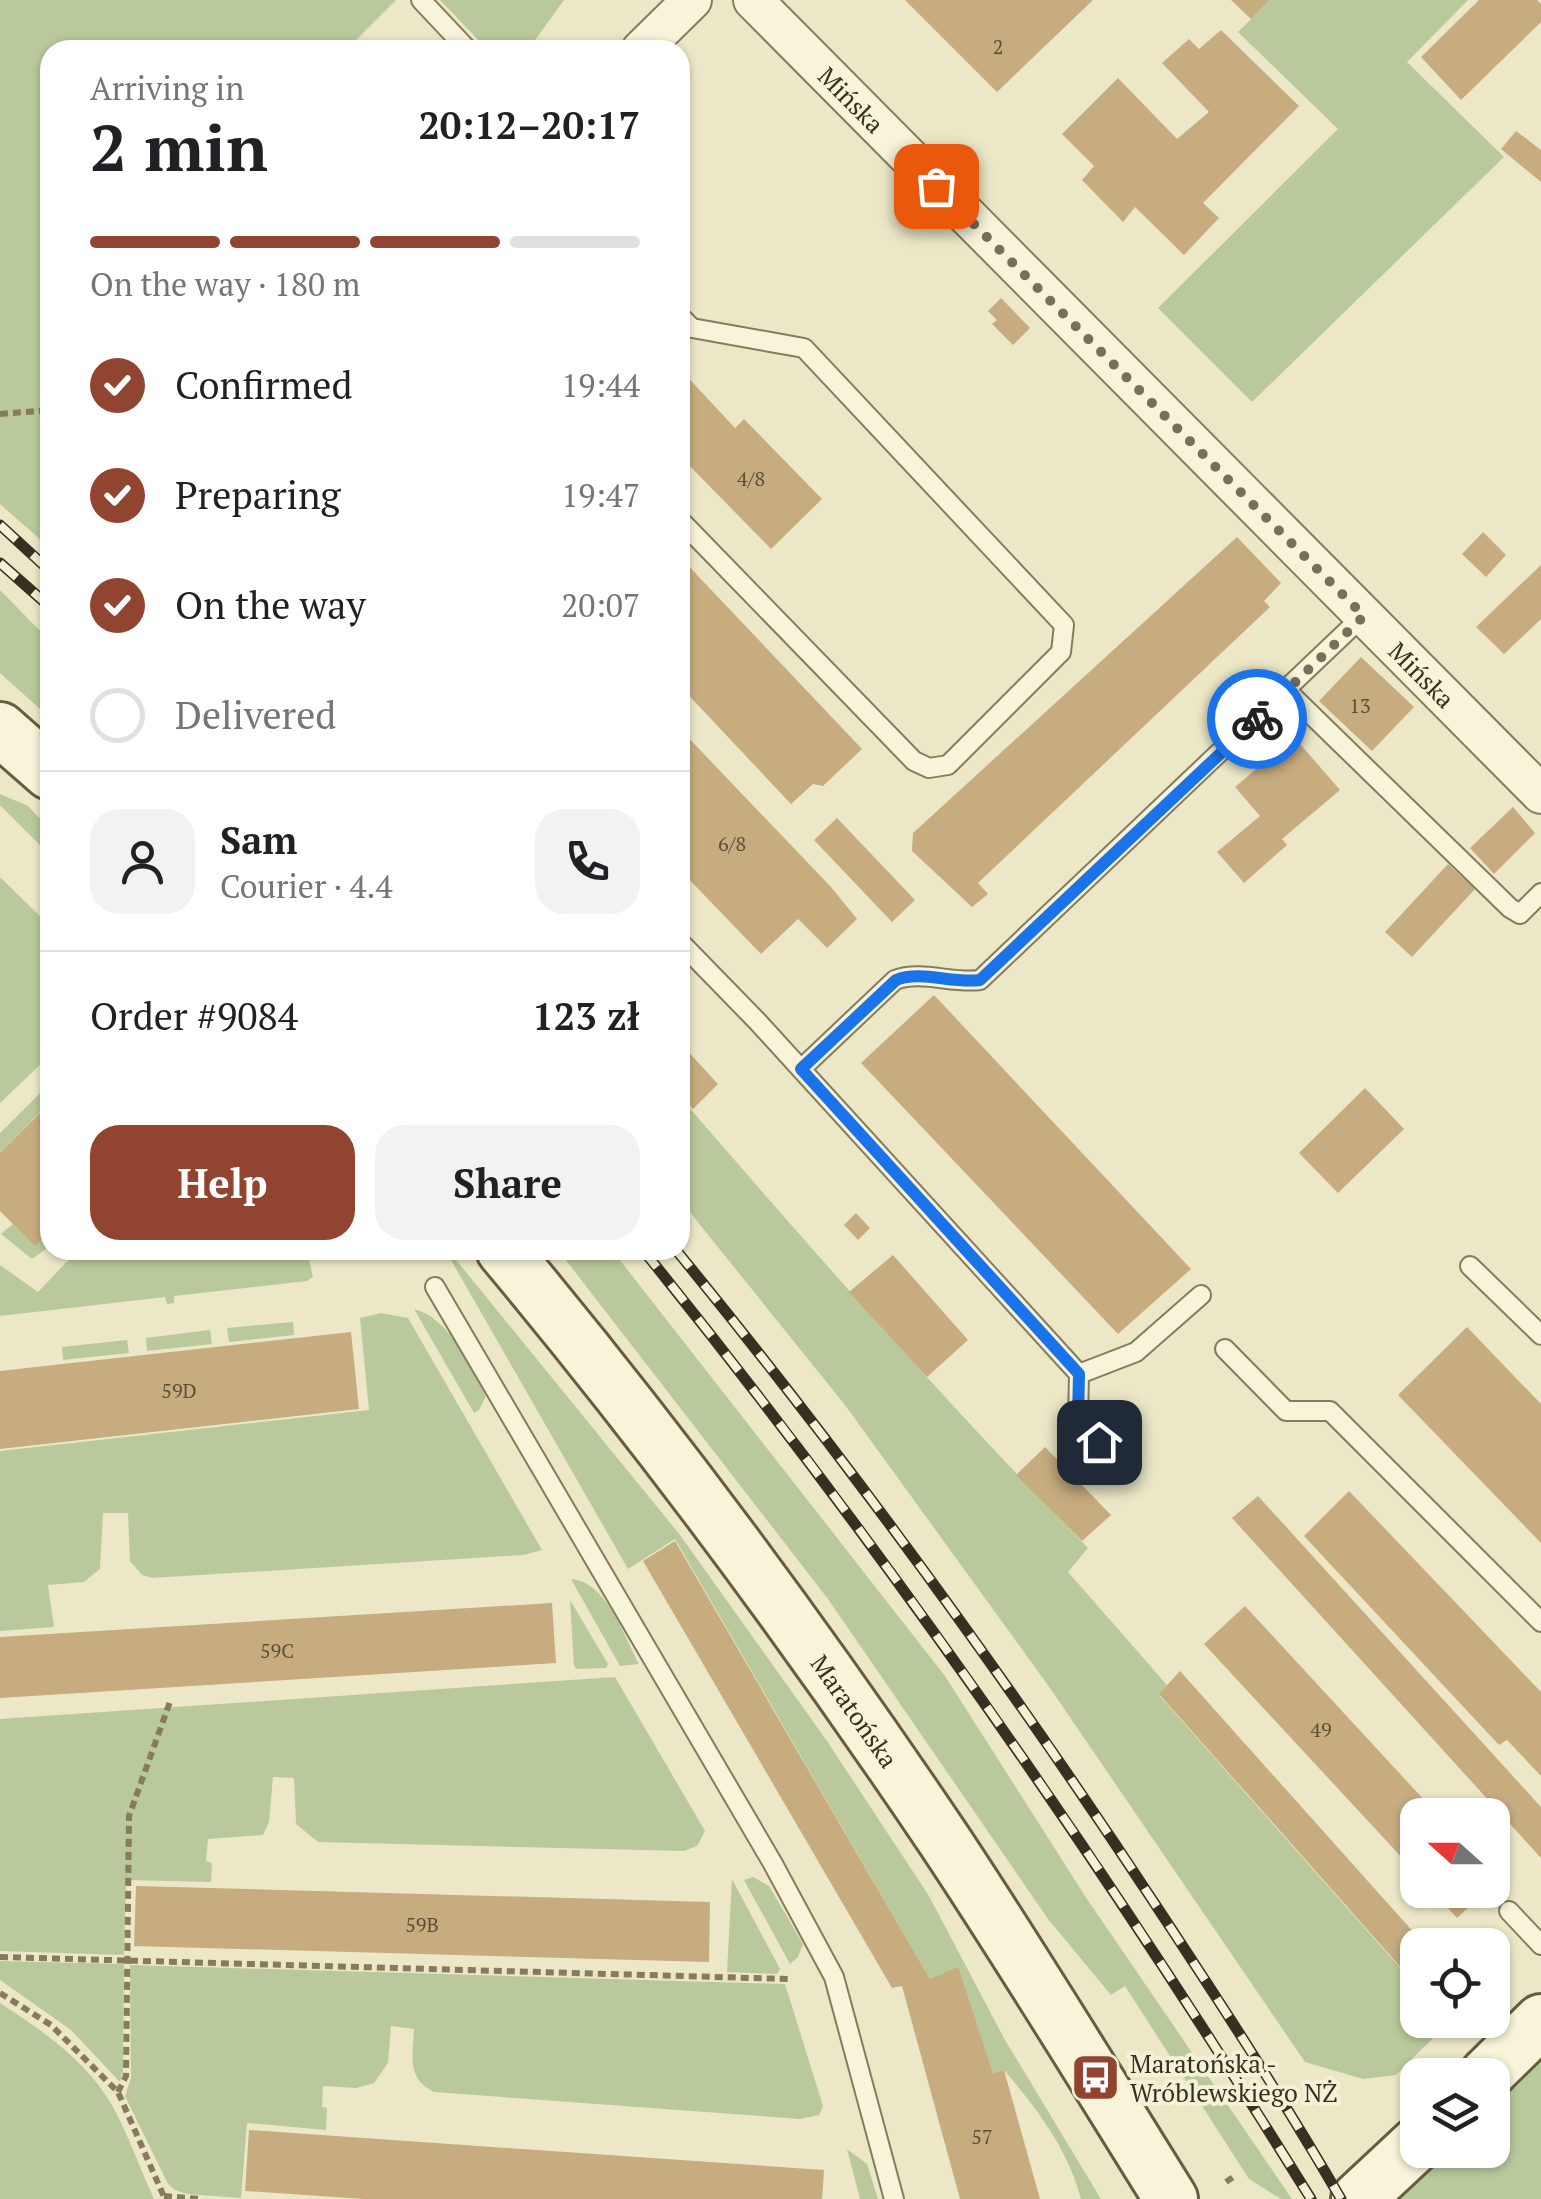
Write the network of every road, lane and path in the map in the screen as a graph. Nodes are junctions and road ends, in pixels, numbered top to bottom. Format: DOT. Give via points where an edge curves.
graph roads {
  1 [pos="421,0"];
  2 [pos="692,0"];
  3 [pos="753,0"];
  4 [pos="459,40"];
  5 [pos="651,40"];
  6 [pos="690,326"];
  7 [pos="40,411"];
  8 [pos="0,414"];
  9 [pos="690,530"];
  10 [pos="1364,616"];
  11 [pos="1287,691"];
  12 [pos="0,729"];
  13 [pos="40,765"];
  14 [pos="1541,794"];
  15 [pos="1541,893"];
  16 [pos="690,952"];
  17 [pos="801,1069"];
  18 [pos="511,1260"];
  19 [pos="1470,1266"];
  20 [pos="435,1286"];
  21 [pos="1201,1295"];
  22 [pos="1541,1335"];
  23 [pos="1224,1349"];
  24 [pos="1079,1374"];
  25 [pos="1120,1466"];
  26 [pos="1541,1622"];
  27 [pos="170,1700"];
  28 [pos="1508,1911"];
  29 [pos="1541,1944"];
  30 [pos="0,1956"];
  31 [pos="127,1960"];
  32 [pos="790,1979"];
  33 [pos="0,1993"];
  34 [pos="1541,2021"];
  35 [pos="1503,2058"];
  36 [pos="118,2092"];
  37 [pos="1400,2160"];
  38 [pos="165,2198"];
  39 [pos="200,2199"];
  40 [pos="894,2199"];
  41 [pos="1171,2199"];
  42 [pos="1358,2199"];
  1 -- 4 [label="lane"];
  2 -- 5 [label="street"];
  3 -- 10 [label="street, Mińska"];
  6 -- 9 [label="lane" via="804,348 1064,625 1060,652 948,765 930,768 914,761"];
  7 -- 8 [label="path"];
  10 -- 11 [label="lane"];
  10 -- 14 [label="street, Mińska"];
  11 -- 15 [label="lane" via="1510,908 1520,914"];
  11 -- 17 [label="lane" via="980,980 896,980"];
  12 -- 13 [label="street"];
  16 -- 17 [label="lane"];
  17 -- 24 [label="lane"];
  18 -- 41 [label="street, Maratońska" via="678,1466 850,1702"];
  19 -- 22 [label="lane"];
  20 -- 40 [label="lane" via="834,1977"];
  21 -- 24 [label="lane" via="1136,1352"];
  23 -- 26 [label="lane" via="1286,1412 1330,1411"];
  24 -- 25 [label="lane" via="1078,1419"];
  27 -- 31 [label="path" via="129,1816"];
  28 -- 29 [label="lane"];
  30 -- 31 [label="path"];
  31 -- 32 [label="path"];
  31 -- 36 [label="path" via="126,2076"];
  33 -- 36 [label="path" via="51,2025"];
  34 -- 35 [label="street"];
  36 -- 38 [label="path"];
  37 -- 42 [label="street"];
  38 -- 39 [label="path"];
}
